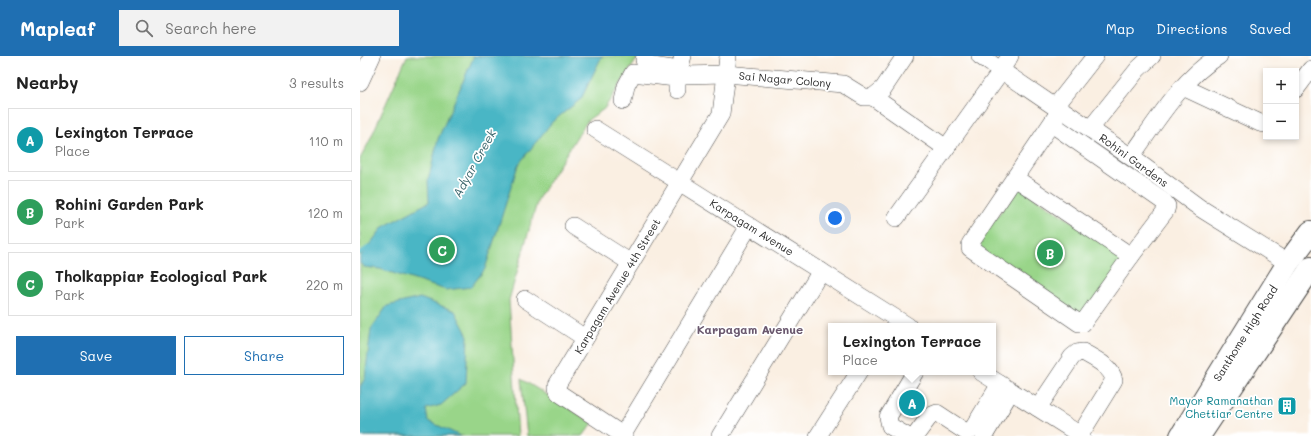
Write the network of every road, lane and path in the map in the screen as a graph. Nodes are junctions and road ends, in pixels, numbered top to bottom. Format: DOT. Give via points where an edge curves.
graph roads {
  1 [pos="372,56"];
  2 [pos="645,56"];
  3 [pos="728,56"];
  4 [pos="905,56"];
  5 [pos="980,56"];
  6 [pos="1095,56"];
  7 [pos="1152,56"];
  8 [pos="1219,56"];
  9 [pos="1004,66"];
  10 [pos="1311,69"];
  11 [pos="726,74"];
  12 [pos="681,76"];
  13 [pos="360,81"];
  14 [pos="1299,85"];
  15 [pos="1184,87"];
  16 [pos="873,97"];
  17 [pos="623,101"];
  18 [pos="1058,108"];
  19 [pos="1052,124"];
  20 [pos="1263,124"];
  21 [pos="595,129"];
  22 [pos="1090,129"];
  23 [pos="946,148"];
  24 [pos="1131,157"];
  25 [pos="1015,178"];
  26 [pos="679,182"];
  27 [pos="896,218"];
  28 [pos="573,226"];
  29 [pos="749,226"];
  30 [pos="1311,232"];
  31 [pos="1131,256"];
  32 [pos="631,263"];
  33 [pos="1288,263"];
  34 [pos="1311,268"];
  35 [pos="821,271"];
  36 [pos="525,299"];
  37 [pos="896,323"];
  38 [pos="585,338"];
  39 [pos="857,375"];
  40 [pos="914,375"];
  41 [pos="986,375"];
  42 [pos="1006,388"];
  43 [pos="1040,404"];
  44 [pos="1083,432"];
  45 [pos="622,436"];
  46 [pos="720,436"];
  47 [pos="818,436"];
  48 [pos="907,436"];
  49 [pos="915,436"];
  50 [pos="922,436"];
  51 [pos="963,436"];
  52 [pos="984,436"];
  53 [pos="1181,436"];
  54 [pos="1199,436"];
  1 -- 13 [label="street"];
  2 -- 12 [label="street" via="646,64"];
  3 -- 11 [label="street"];
  4 -- 16 [label="street" via="883,89"];
  5 -- 9 [label="street, Rohini Gardens"];
  6 -- 18 [label="street"];
  7 -- 22 [label="street" via="1138,69"];
  8 -- 15 [label="street" via="1207,63"];
  9 -- 18 [label="street, Rohini Gardens"];
  9 -- 23 [label="street"];
  10 -- 14 [label="street"];
  11 -- 12 [label="street"];
  11 -- 16 [label="street, Sai Nagar Colony" via="843,84 864,98"];
  11 -- 26 [label="street, Sai Nagar Colony" via="721,114"];
  12 -- 17 [label="street" via="633,73 626,86"];
  15 -- 20 [label="street"];
  15 -- 24 [label="street"];
  16 -- 23 [label="street"];
  18 -- 19 [label="street"];
  18 -- 22 [label="street, Rohini Gardens"];
  19 -- 25 [label="street"];
  19 -- 31 [label="street" via="1167,206"];
  21 -- 26 [label="street, Karpagam Avenue"];
  22 -- 24 [label="street, Rohini Gardens"];
  23 -- 27 [label="street"];
  24 -- 33 [label="street, Rohini Gardens" via="1200,208"];
  25 -- 31 [label="street"];
  25 -- 31 [label="street" via="970,244 970,248 1079,323 1084,323"];
  26 -- 29 [label="street, Karpagam Avenue"];
  26 -- 32 [label="street, Karpagam Avenue 4th Street"];
  28 -- 32 [label="street"];
  29 -- 35 [label="street, Karpagam Avenue"];
  29 -- 45 [label="street"];
  30 -- 33 [label="main road, Santhome High Road"];
  32 -- 38 [label="street, Karpagam Avenue 4th Street"];
  33 -- 53 [label="main road, Santhome High Road"];
  34 -- 54 [label="main road, Santhome High Road"];
  35 -- 37 [label="street, Karpagam Avenue"];
  35 -- 46 [label="street"];
  36 -- 38 [label="street"];
  38 -- 45 [label="street, Karpagam Avenue 4th Street" via="559,381 558,390"];
  39 -- 47 [label="street"];
  40 -- 48 [label="street" via="888,417 890,426"];
  41 -- 42 [label="street"];
  42 -- 43 [label="street"];
  42 -- 49 [label="street" via="972,430 966,432 937,412 930,416"];
  42 -- 52 [label="street"];
  43 -- 44 [label="street"];
  43 -- 44 [label="street" via="1077,353 1083,352 1109,368 1114,380"];
  50 -- 51 [label="street" via="930,421 937,420"];
}
